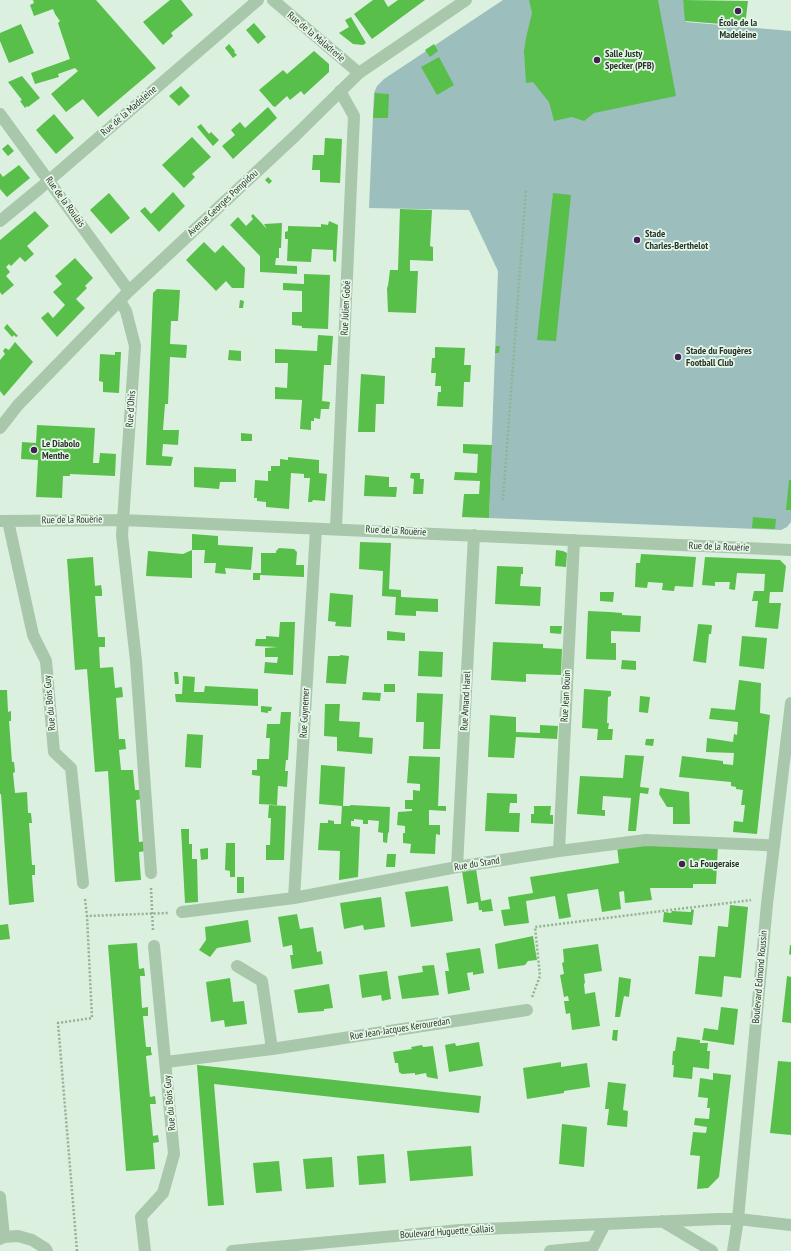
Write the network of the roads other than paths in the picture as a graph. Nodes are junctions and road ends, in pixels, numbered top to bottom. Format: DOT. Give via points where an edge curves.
graph roads {
  1 [pos="258,0"];
  2 [pos="273,0"];
  3 [pos="466,0"];
  4 [pos="359,73"];
  5 [pos="340,91"];
  6 [pos="0,114"];
  7 [pos="49,180"];
  8 [pos="0,221"];
  9 [pos="129,291"];
  10 [pos="120,301"];
  11 [pos="0,428"];
  12 [pos="123,520"];
  13 [pos="4,521"];
  14 [pos="336,528"];
  15 [pos="316,529"];
  16 [pos="474,535"];
  17 [pos="574,540"];
  18 [pos="791,550"];
  19 [pos="791,703"];
  20 [pos="773,846"];
  21 [pos="559,851"];
  22 [pos="457,867"];
  23 [pos="151,873"];
  24 [pos="83,883"];
  25 [pos="294,898"];
  26 [pos="182,912"];
  27 [pos="154,946"];
  28 [pos="237,966"];
  29 [pos="528,1010"];
  30 [pos="272,1049"];
  31 [pos="166,1062"];
  32 [pos="0,1197"];
  33 [pos="738,1219"];
  34 [pos="662,1221"];
  35 [pos="605,1224"];
  36 [pos="791,1225"];
  37 [pos="2,1238"];
  38 [pos="48,1251"];
  39 [pos="145,1251"];
  40 [pos="232,1251"];
  41 [pos="550,1251"];
  42 [pos="712,1251"];
  43 [pos="733,1251"];
  1 -- 7 [label="street, Rue de la Madeleine"];
  2 -- 4 [label="street, Rue de la Maladrerie"];
  3 -- 4 [label="street, Avenue Georges Pompidou"];
  4 -- 5 [label="street, Avenue Georges Pompidou"];
  5 -- 9 [label="street, Avenue Georges Pompidou"];
  5 -- 14 [label="street, Rue Julien Gobé" via="354,116"];
  6 -- 7 [label="street, Rue de la Roulais"];
  7 -- 8 [label="street, Rue de la Madeleine"];
  7 -- 9 [label="street, Rue de la Roulais"];
  9 -- 10 [label="street, Avenue Georges Pompidou"];
  10 -- 11 [label="street, Avenue Georges Pompidou" via="18,405"];
  10 -- 12 [label="street, Rue d'Ohis" via="126,311 135,346"];
  12 -- 13 [label="street, Rue de la Rouërie"];
  12 -- 15 [label="street, Rue de la Rouërie"];
  12 -- 23 [label="street" via="122,535 136,661"];
  13 -- 24 [label="street, Rue du Bois Guy" via="33,635 46,661 54,752 71,768"];
  14 -- 15 [label="street, Rue de la Rouërie"];
  14 -- 16 [label="street, Rue de la Rouërie"];
  15 -- 25 [label="street, Rue Guynemer"];
  16 -- 17 [label="street, Rue de la Rouërie"];
  16 -- 22 [label="street, Rue Amand Harel"];
  17 -- 18 [label="street, Rue de la Rouërie"];
  17 -- 21 [label="street, Rue Jean Bouin"];
  19 -- 20 [label="street, Boulevard Edmond Roussin"];
  20 -- 21 [label="street, Rue du Stand" via="646,840"];
  20 -- 33 [label="street, Boulevard Edmond Roussin"];
  21 -- 22 [label="street, Rue du Stand"];
  22 -- 25 [label="street, Rue du Stand"];
  25 -- 26 [label="street, Rue du Stand"];
  27 -- 31 [label="street, Rue du Bois Guy"];
  28 -- 30 [label="street" via="262,981"];
  29 -- 30 [label="street, Rue Jean-Jacques Kerouredan"];
  30 -- 31 [label="street, Rue Jean-Jacques Kerouredan"];
  31 -- 39 [label="street, Rue du Bois Guy" via="174,1154 163,1193 141,1217"];
  32 -- 37 [label="street"];
  33 -- 34 [label="street, Boulevard Huguette Gallais"];
  33 -- 36 [label="street, Boulevard Huguette Gallais"];
  33 -- 43 [label="street, Boulevard Edmond Roussin"];
  34 -- 35 [label="street, Boulevard Huguette Gallais"];
  34 -- 42 [label="street"];
  35 -- 40 [label="street, Boulevard Huguette Gallais" via="460,1230"];
  35 -- 41 [label="street" via="593,1247"];
  37 -- 38 [label="street" via="18,1236 32,1240"];
}
